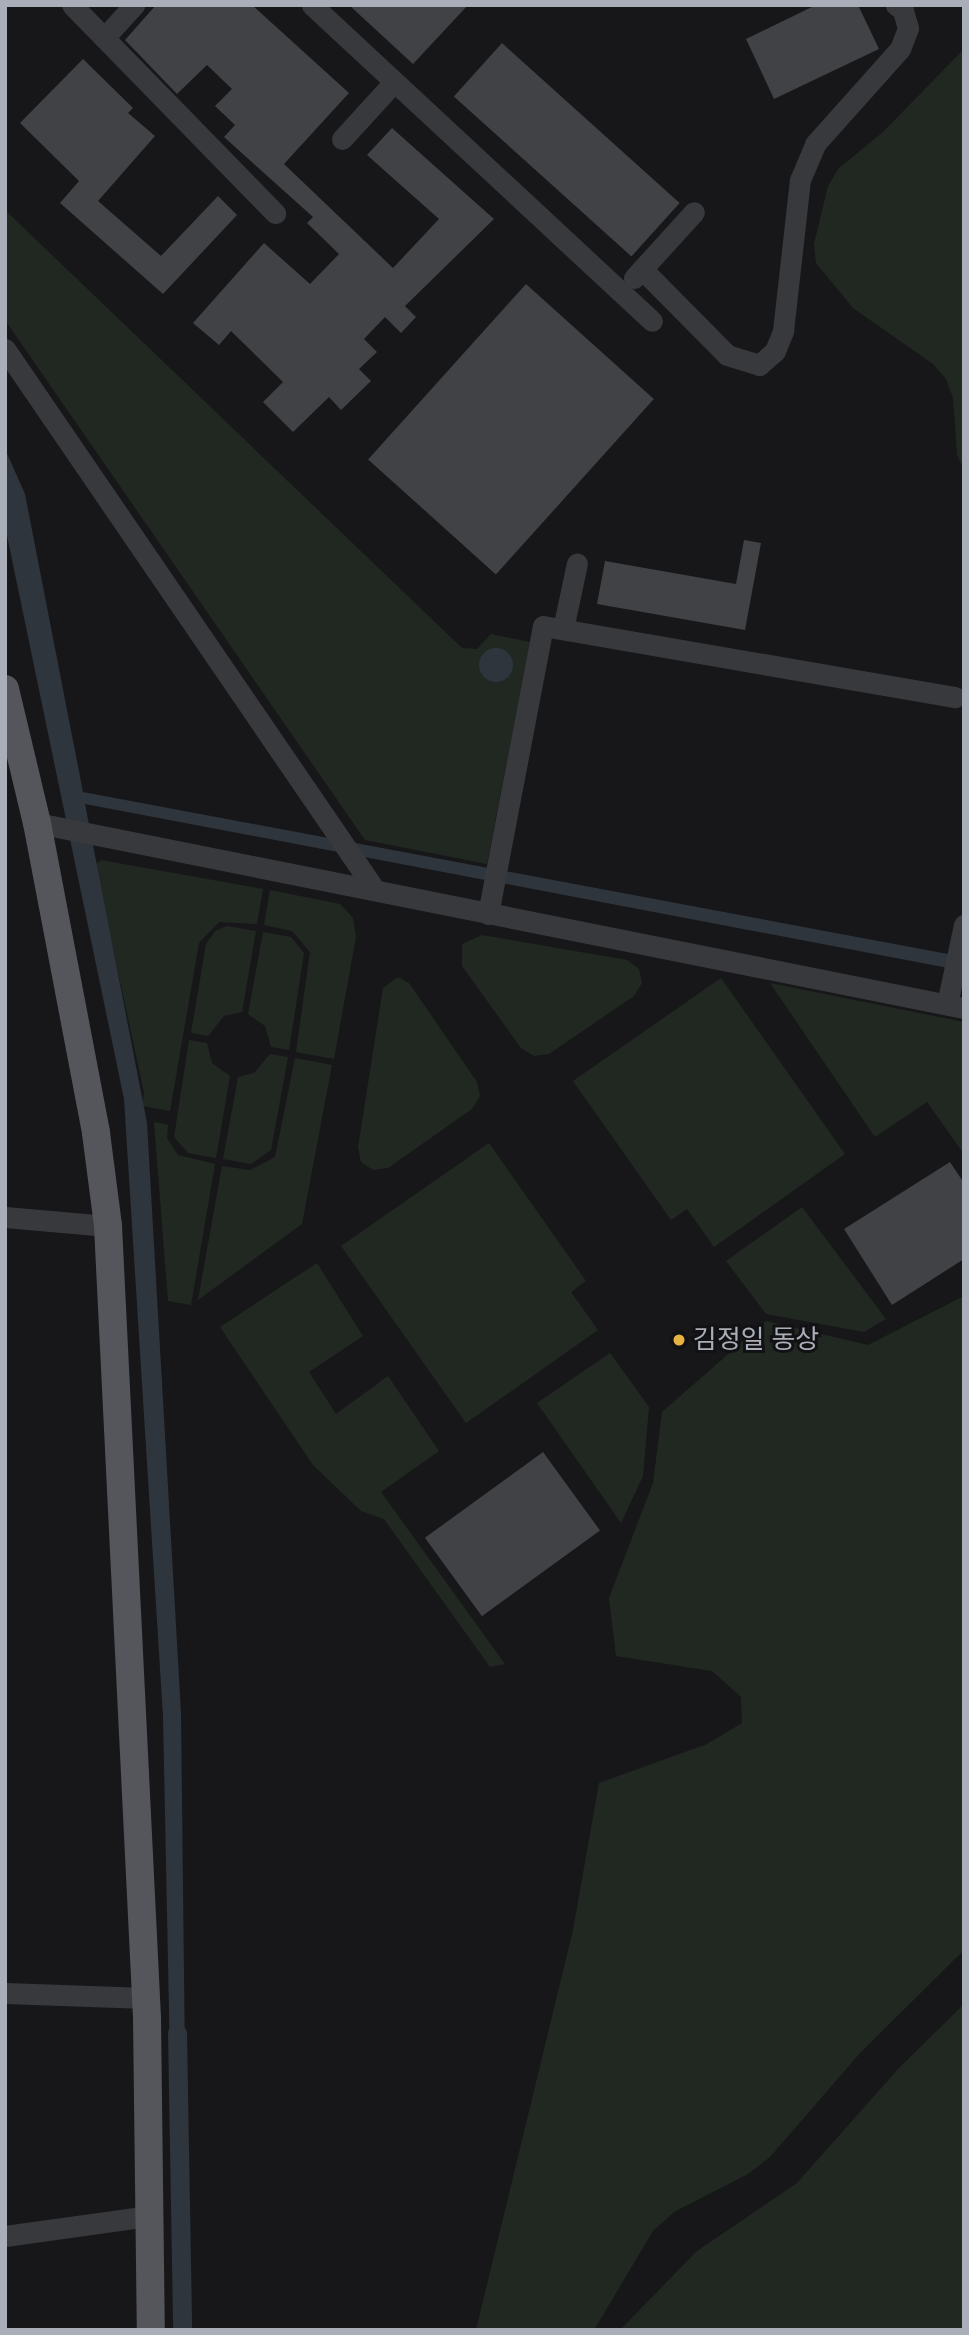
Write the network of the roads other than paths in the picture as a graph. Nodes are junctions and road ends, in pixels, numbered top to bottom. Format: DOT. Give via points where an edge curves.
graph roads {
  1 [pos="72,5"];
  2 [pos="134,5"];
  3 [pos="312,5"];
  4 [pos="896,5"];
  5 [pos="104,38"];
  6 [pos="394,82"];
  7 [pos="342,139"];
  8 [pos="694,212"];
  9 [pos="275,213"];
  10 [pos="642,269"];
  11 [pos="621,293"];
  12 [pos="652,321"];
  13 [pos="5,349"];
  14 [pos="577,563"];
  15 [pos="563,629"];
  16 [pos="5,689"];
  17 [pos="955,697"];
  18 [pos="37,823"];
  19 [pos="375,890"];
  20 [pos="488,914"];
  21 [pos="964,925"];
  22 [pos="955,1006"];
  23 [pos="5,1217"];
  24 [pos="108,1226"];
  25 [pos="5,1993"];
  26 [pos="146,1998"];
  27 [pos="150,2216"];
  28 [pos="5,2236"];
  29 [pos="151,2330"];
  1 -- 5 [label="street"];
  2 -- 5 [label="street"];
  3 -- 6 [label="street"];
  4 -- 10 [label="street" via="903,10 908,28 900,49 815,144 800,180 783,331 775,351 759,365 727,355"];
  5 -- 9 [label="street"];
  6 -- 7 [label="street"];
  6 -- 11 [label="street"];
  8 -- 10 [label="street"];
  10 -- 11 [label="street"];
  11 -- 12 [label="street"];
  13 -- 19 [label="street"];
  14 -- 15 [label="street"];
  15 -- 17 [label="street"];
  15 -- 20 [label="street" via="543,626"];
  16 -- 18 [label="main road"];
  18 -- 19 [label="street"];
  18 -- 24 [label="main road" via="96,1133"];
  19 -- 20 [label="street"];
  20 -- 22 [label="street"];
  21 -- 22 [label="street" via="954,964"];
  23 -- 24 [label="street"];
  24 -- 26 [label="main road"];
  25 -- 26 [label="street"];
  26 -- 27 [label="main road"];
  27 -- 28 [label="street"];
  27 -- 29 [label="main road"];
}
